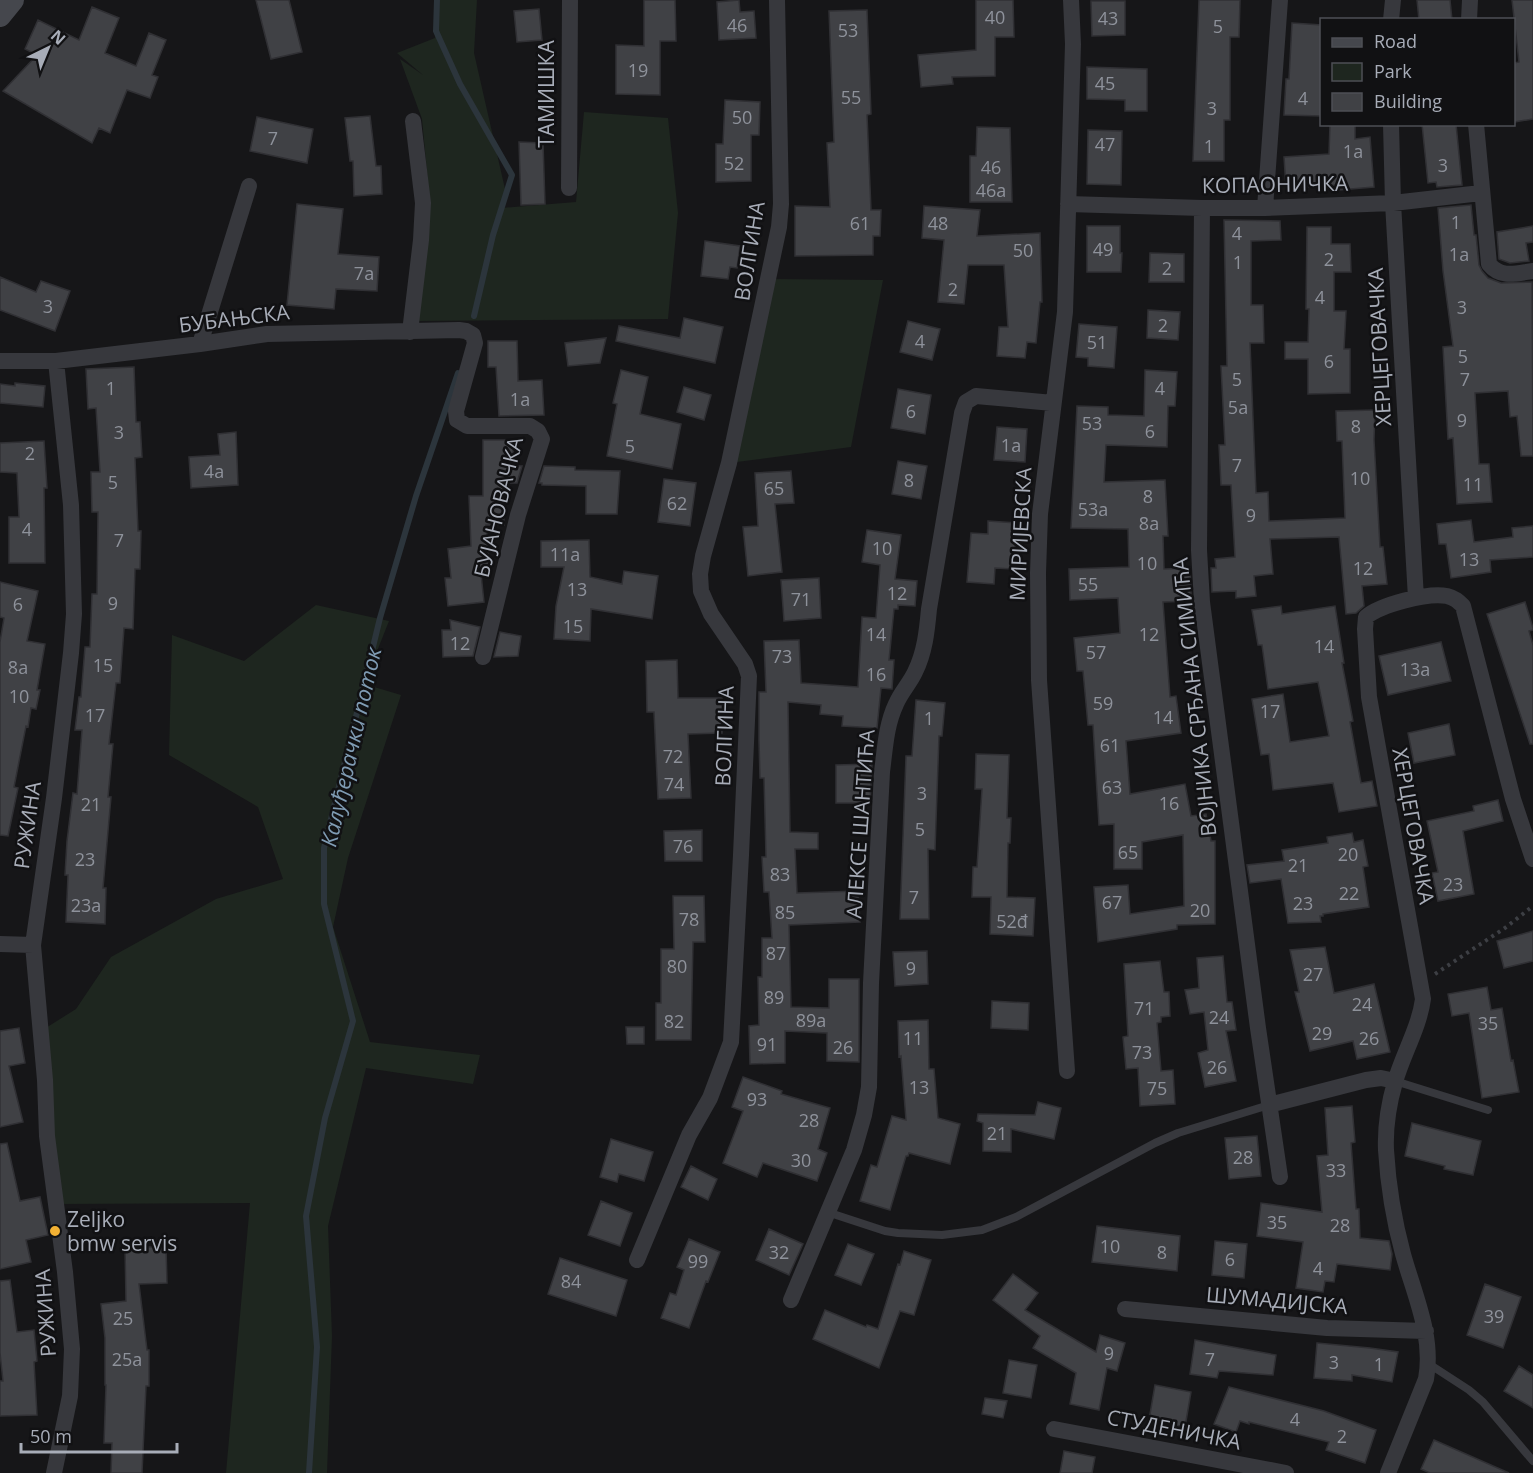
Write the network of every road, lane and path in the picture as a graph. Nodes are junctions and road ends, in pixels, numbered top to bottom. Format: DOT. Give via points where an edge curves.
graph roads {
  1 [pos="13,0"];
  2 [pos="570,0"];
  3 [pos="777,0"];
  4 [pos="1071,0"];
  5 [pos="1280,0"];
  6 [pos="1393,0"];
  7 [pos="1470,0"];
  8 [pos="0,16"];
  9 [pos="1391,18"];
  10 [pos="1469,18"];
  11 [pos="413,121"];
  12 [pos="1390,126"];
  13 [pos="1476,126"];
  14 [pos="249,186"];
  15 [pos="569,188"];
  16 [pos="1481,193"];
  17 [pos="1393,203"];
  18 [pos="1068,204"];
  19 [pos="1202,208"];
  20 [pos="1265,208"];
  21 [pos="1533,271"];
  22 [pos="410,332"];
  23 [pos="473,335"];
  24 [pos="200,344"];
  25 [pos="0,361"];
  26 [pos="57,361"];
  27 [pos="1053,403"];
  28 [pos="1416,598"];
  29 [pos="483,657"];
  30 [pos="1533,859"];
  31 [pos="1533,906"];
  32 [pos="0,944"];
  33 [pos="33,945"];
  34 [pos="1418,980"];
  35 [pos="1067,1071"];
  36 [pos="1395,1081"];
  37 [pos="1269,1106"];
  38 [pos="1488,1110"];
  39 [pos="1280,1177"];
  40 [pos="827,1212"];
  41 [pos="637,1260"];
  42 [pos="791,1300"];
  43 [pos="1125,1309"];
  44 [pos="1426,1331"];
  45 [pos="1429,1364"];
  46 [pos="1054,1429"];
  47 [pos="1533,1461"];
  48 [pos="54,1473"];
  49 [pos="1286,1473"];
  50 [pos="1388,1473"];
  1 -- 8 [label="street"];
  2 -- 15 [label="street, ТАМИШКА"];
  3 -- 41 [label="street, ВОЛГИНА" via="779,227 729,463 700,574 701,591 711,614 746,664 748,676 731,1042"];
  4 -- 18 [label="street, МИРИЈЕВСКА"];
  5 -- 20 [label="street"];
  6 -- 9 [label="street"];
  7 -- 10 [label="street"];
  11 -- 22 [label="street" via="423,203"];
  12 -- 17 [label="street, ХЕРЦЕГОВАЧКА"];
  13 -- 16 [label="street"];
  14 -- 24 [label="street"];
  16 -- 17 [label="street, КОПАОНИЧКА"];
  16 -- 21 [label="street" via="1489,264 1500,273"];
  17 -- 20 [label="street, КОПАОНИЧКА"];
  17 -- 28 [label="street, ХЕРЦЕГОВАЧКА"];
  18 -- 19 [label="street, КОПАОНИЧКА"];
  18 -- 27 [label="street, МИРИЈЕВСКА" via="1065,312"];
  19 -- 20 [label="street, КОПАОНИЧКА"];
  19 -- 37 [label="street, ВОЈНИКА СРЂАНА СИМИЋА" via="1202,602"];
  22 -- 23 [label="street, БУБАЊСКА" via="466,331"];
  22 -- 24 [label="street, БУБАЊСКА" via="267,334"];
  23 -- 29 [label="street, БУЈАНОВАЧКА" via="475,343 456,411 457,420 467,426 530,426 542,439 518,515"];
  24 -- 26 [label="street, БУБАЊСКА"];
  25 -- 26 [label="street, БУБАЊСКА"];
  26 -- 33 [label="street, РУЖИНА" via="71,505 74,614"];
  27 -- 35 [label="street, МИРИЈЕВСКА" via="1040,526 1039,680"];
  27 -- 40 [label="street, АЛЕКСЕ ШАНТИЋА" via="976,396 966,402 962,413 926,641 915,674 896,703 882,772 869,1087 854,1150"];
  28 -- 30 [label="street" via="1445,595 1463,606 1513,799"];
  28 -- 34 [label="street, ХЕРЦЕГОВАЧКА" via="1374,610 1366,617 1365,628 1368,697"];
  31 -- 34 [label="path" via="1436,974"];
  32 -- 33 [label="street"];
  33 -- 48 [label="street, РУЖИНА" via="47,1136 72,1349 70,1396"];
  34 -- 36 [label="street, ХЕРЦЕГОВАЧКА" via="1423,999 1421,1013"];
  36 -- 37 [label="street" via="1366,1080"];
  36 -- 38 [label="lane"];
  36 -- 44 [label="street, ХЕРЦЕГОВАЧКА" via="1386,1127 1388,1169 1402,1251"];
  37 -- 39 [label="street, ВОЈНИКА СРЂАНА СИМИЋА"];
  37 -- 40 [label="lane" via="1178,1133 1016,1217 982,1230 942,1234 885,1232"];
  40 -- 42 [label="street, АЛЕКСЕ ШАНТИЋА"];
  43 -- 44 [label="street, ШУМАДИЈСКА" via="1327,1328"];
  44 -- 45 [label="street, ХЕРЦЕГОВАЧКА"];
  45 -- 47 [label="lane" via="1482,1402"];
  45 -- 50 [label="street, ХЕРЦЕГОВАЧКА"];
  46 -- 49 [label="street, СТУДЕНИЧКА"];
}
